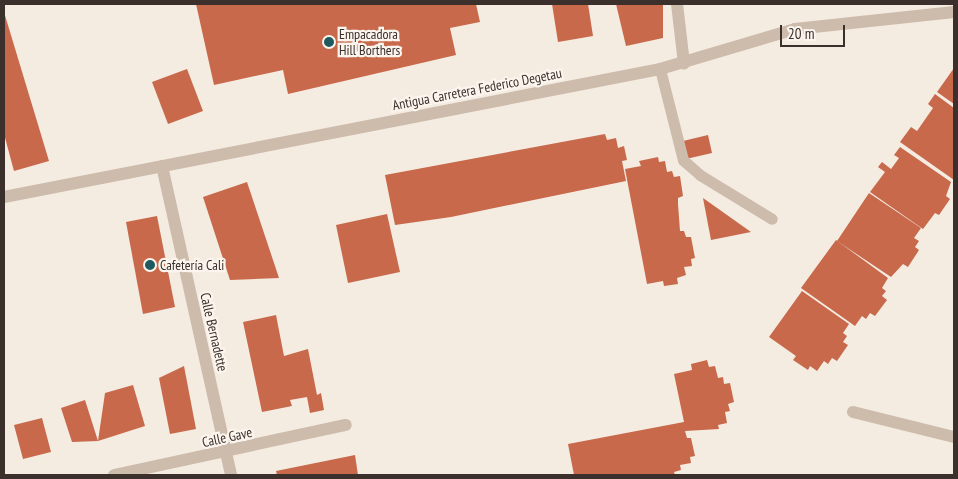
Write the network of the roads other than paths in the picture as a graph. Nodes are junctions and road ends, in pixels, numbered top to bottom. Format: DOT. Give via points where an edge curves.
graph roads {
  1 [pos="677,4"];
  2 [pos="954,12"];
  3 [pos="684,64"];
  4 [pos="660,69"];
  5 [pos="162,166"];
  6 [pos="4,197"];
  7 [pos="772,219"];
  8 [pos="853,412"];
  9 [pos="346,425"];
  10 [pos="954,437"];
  11 [pos="225,453"];
  12 [pos="114,475"];
  13 [pos="231,475"];
  1 -- 3 [label="street"];
  2 -- 3 [label="street, Antigua Carretera Federico Degetau" via="795,30"];
  3 -- 4 [label="street, Antigua Carretera Federico Degetau"];
  4 -- 5 [label="street, Antigua Carretera Federico Degetau"];
  4 -- 7 [label="lane" via="683,160 700,175"];
  5 -- 6 [label="street, Antigua Carretera Federico Degetau"];
  5 -- 11 [label="street, Calle Bernadette"];
  8 -- 10 [label="street"];
  9 -- 11 [label="street, Calle Gave"];
  11 -- 12 [label="street, Calle Gave"];
  11 -- 13 [label="street, Calle Bernadette"];
}
